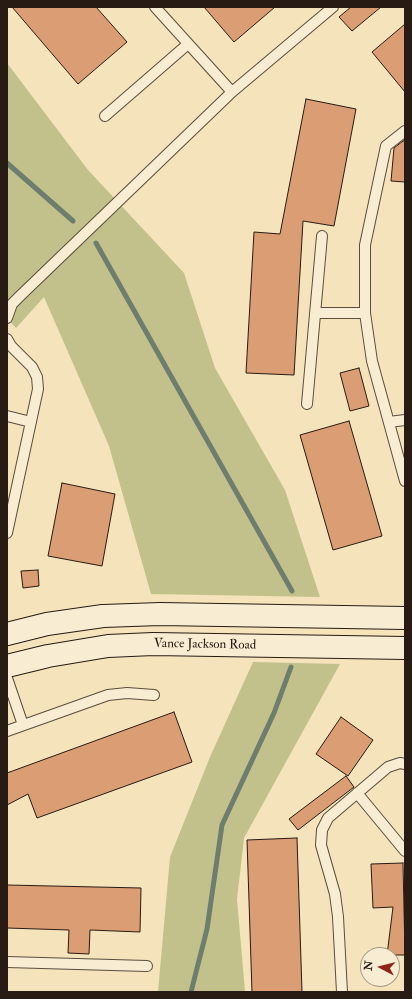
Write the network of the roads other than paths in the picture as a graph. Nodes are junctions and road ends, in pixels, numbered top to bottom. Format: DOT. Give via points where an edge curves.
graph roads {
  1 [pos="155,7"];
  2 [pos="333,7"];
  3 [pos="188,44"];
  4 [pos="232,92"];
  5 [pos="105,116"];
  6 [pos="405,131"];
  7 [pos="322,236"];
  8 [pos="365,313"];
  9 [pos="315,314"];
  10 [pos="7,318"];
  11 [pos="7,339"];
  12 [pos="307,404"];
  13 [pos="7,416"];
  14 [pos="405,420"];
  15 [pos="31,422"];
  16 [pos="389,422"];
  17 [pos="405,481"];
  18 [pos="7,533"];
  19 [pos="405,618"];
  20 [pos="7,634"];
  21 [pos="405,648"];
  22 [pos="7,666"];
  23 [pos="7,678"];
  24 [pos="154,695"];
  25 [pos="11,704"];
  26 [pos="23,725"];
  27 [pos="7,731"];
  28 [pos="405,764"];
  29 [pos="357,793"];
  30 [pos="405,851"];
  31 [pos="7,962"];
  32 [pos="147,966"];
  33 [pos="342,992"];
  1 -- 3 [label="lane"];
  2 -- 4 [label="lane"];
  3 -- 4 [label="lane"];
  3 -- 5 [label="lane"];
  4 -- 10 [label="lane" via="20,295 12,304"];
  6 -- 8 [label="lane" via="386,146 365,245"];
  7 -- 9 [label="lane"];
  8 -- 9 [label="lane"];
  8 -- 16 [label="lane" via="372,362"];
  9 -- 12 [label="lane"];
  11 -- 15 [label="lane" via="32,367 37,377 38,389"];
  13 -- 15 [label="lane"];
  14 -- 16 [label="lane"];
  15 -- 18 [label="lane"];
  16 -- 17 [label="lane"];
  19 -- 20 [label="main road" via="160,614 103,616 47,624"];
  21 -- 22 [label="main road, Vance Jackson Road" via="146,644 108,646"];
  23 -- 25 [label="lane"];
  24 -- 26 [label="lane" via="127,693 108,696"];
  25 -- 26 [label="lane"];
  26 -- 27 [label="lane"];
  28 -- 29 [label="lane" via="388,767"];
  29 -- 30 [label="lane"];
  29 -- 33 [label="lane" via="328,818 322,830 321,845 335,894 338,917"];
  31 -- 32 [label="lane"];
}
